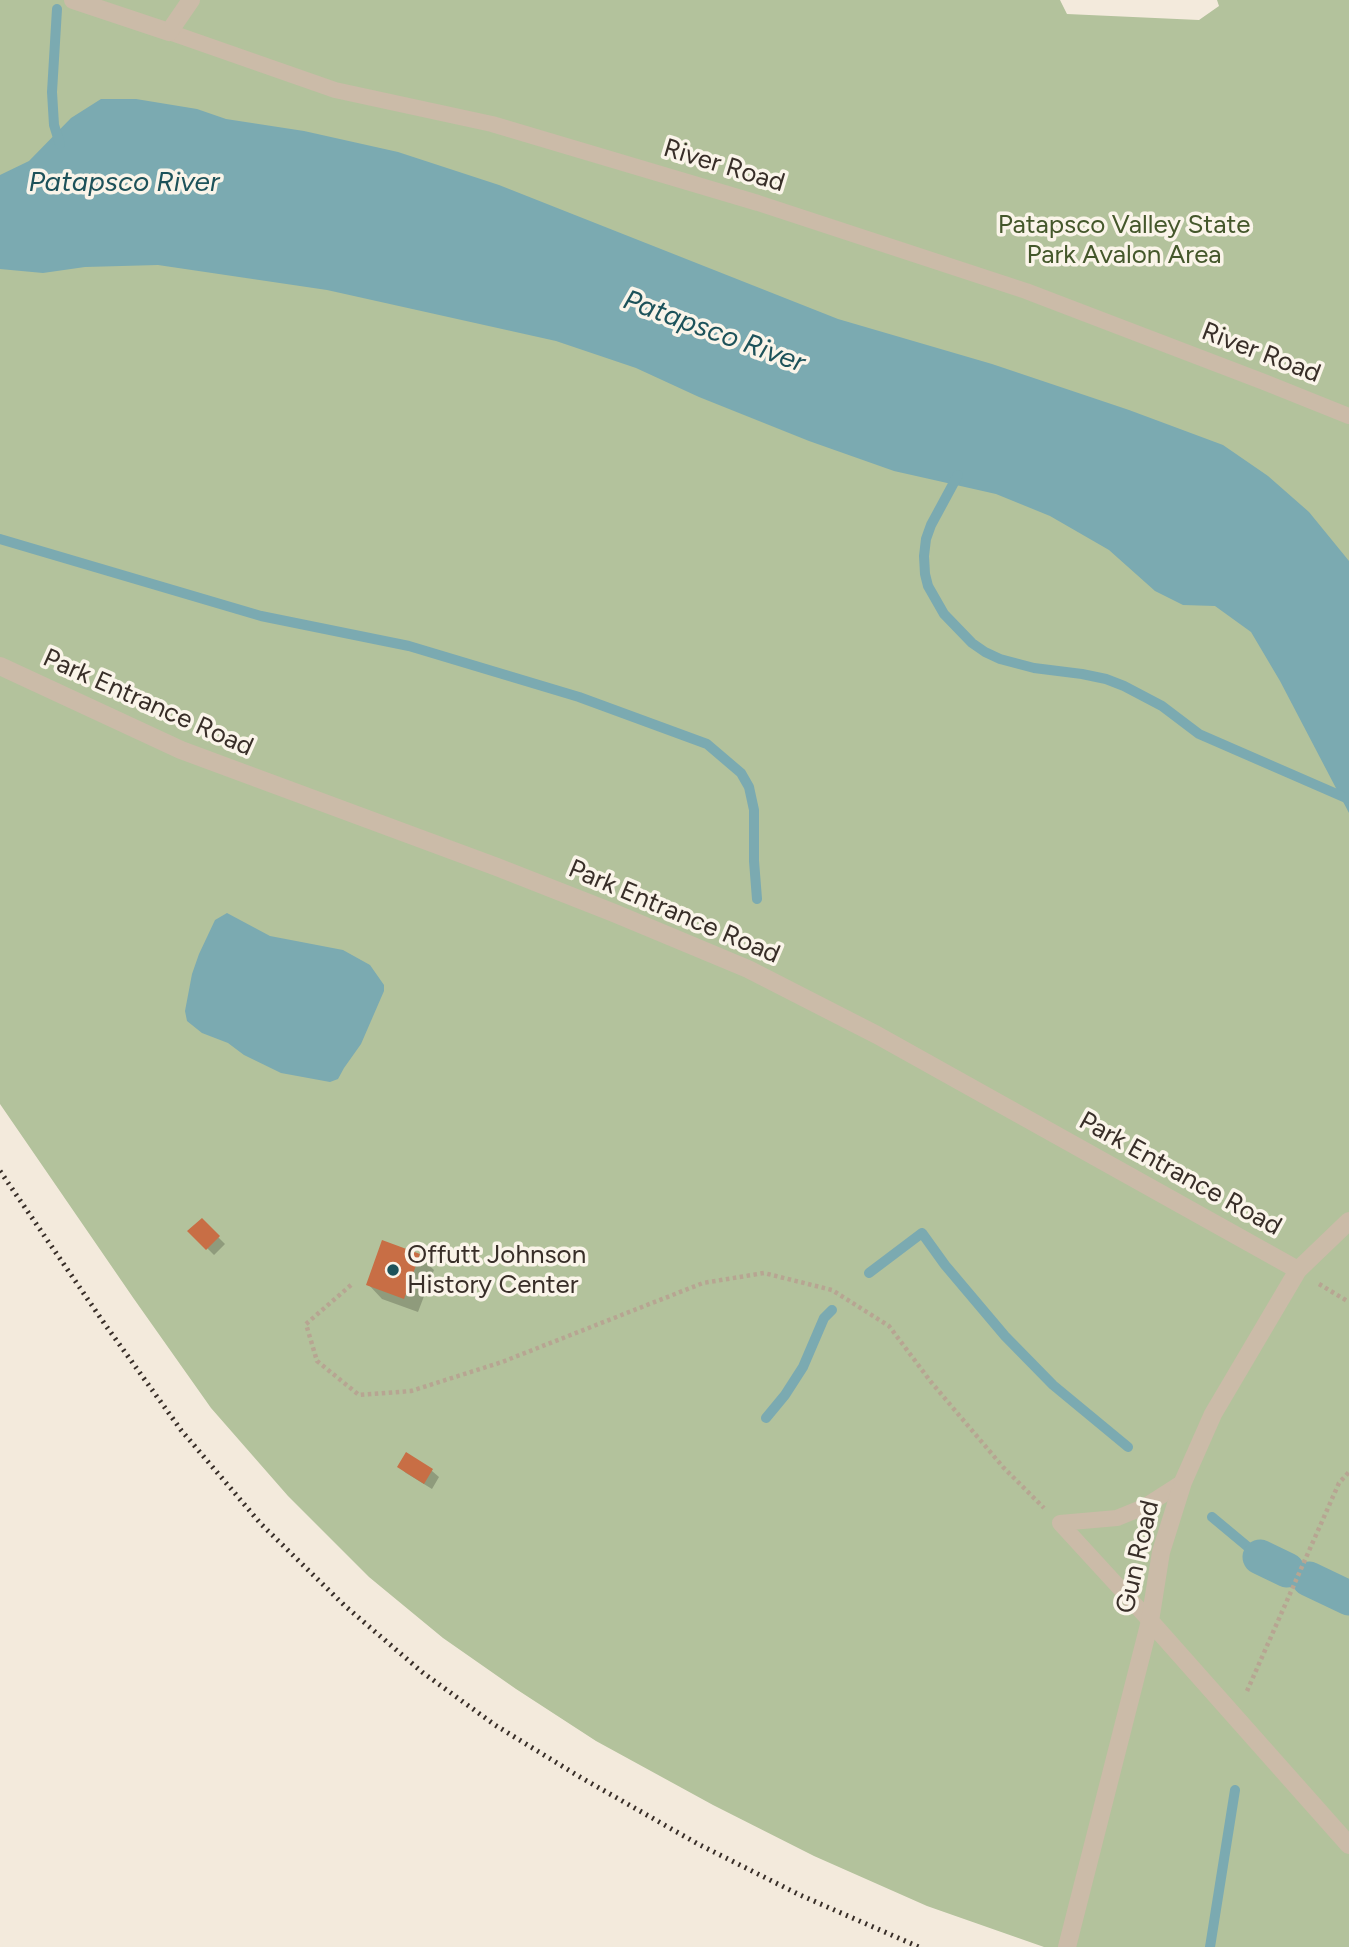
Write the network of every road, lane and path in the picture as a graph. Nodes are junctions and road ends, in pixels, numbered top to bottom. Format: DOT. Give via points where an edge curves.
graph roads {
  1 [pos="191,0"];
  2 [pos="80,3"];
  3 [pos="169,32"];
  4 [pos="1349,416"];
  5 [pos="0,666"];
  6 [pos="1349,1221"];
  7 [pos="1298,1270"];
  8 [pos="351,1285"];
  9 [pos="1349,1302"];
  10 [pos="1349,1472"];
  11 [pos="1183,1482"];
  12 [pos="1060,1523"];
  13 [pos="1150,1621"];
  14 [pos="1235,1717"];
  15 [pos="1349,1845"];
  16 [pos="1067,1947"];
  1 -- 3 [label="street"];
  2 -- 3 [label="street, River Road"];
  3 -- 4 [label="lane, River Road" via="335,90 492,124 758,203 1026,291"];
  5 -- 7 [label="street, Park Entrance Road" via="181,750 497,867 748,969 877,1035"];
  6 -- 7 [label="street, Gun Road"];
  7 -- 9 [label="path"];
  7 -- 11 [label="street, Gun Road" via="1213,1415"];
  8 -- 12 [label="path" via="306,1324 317,1361 359,1395 411,1391 502,1362 703,1283 764,1273 832,1290 890,1326 1003,1467"];
  10 -- 14 [label="path" via="1339,1483"];
  11 -- 12 [label="lane" via="1117,1518"];
  11 -- 13 [label="street, Gun Road" via="1161,1552"];
  12 -- 13 [label="lane"];
  13 -- 14 [label="street"];
  13 -- 16 [label="street, Gun Road"];
  14 -- 15 [label="street"];
}
